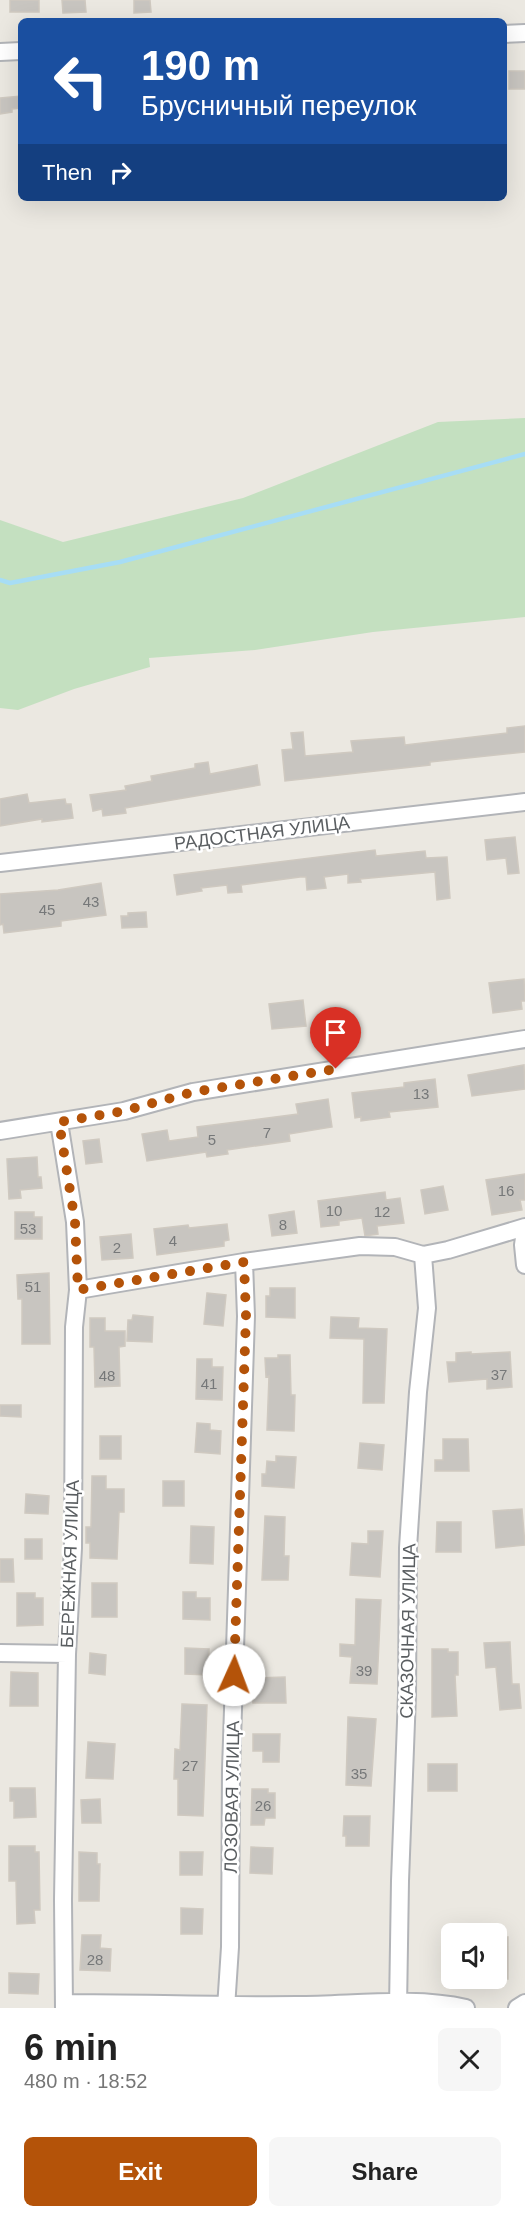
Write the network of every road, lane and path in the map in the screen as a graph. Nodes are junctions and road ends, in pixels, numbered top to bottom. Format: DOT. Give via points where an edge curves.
graph roads {
  1 [pos="525,33"];
  2 [pos="507,34"];
  3 [pos="18,51"];
  4 [pos="0,52"];
  5 [pos="525,802"];
  6 [pos="0,863"];
  7 [pos="525,1039"];
  8 [pos="59,1122"];
  9 [pos="0,1131"];
  10 [pos="525,1229"];
  11 [pos="423,1255"];
  12 [pos="244,1262"];
  13 [pos="525,1265"];
  14 [pos="78,1290"];
  15 [pos="0,1653"];
  16 [pos="67,1654"];
  17 [pos="525,2003"];
  18 [pos="398,2005"];
  19 [pos="64,2006"];
  20 [pos="227,2006"];
  21 [pos="466,2008"];
  22 [pos="517,2008"];
  1 -- 2 [label="street"];
  3 -- 4 [label="street"];
  5 -- 6 [label="street, РАДОСТНАЯ УЛИЦА"];
  7 -- 8 [label="street" via="193,1092 124,1111"];
  8 -- 9 [label="street"];
  8 -- 14 [label="street, БЕРЕЖНАЯ УЛИЦА" via="75,1222"];
  10 -- 11 [label="street"];
  10 -- 13 [label="street"];
  11 -- 12 [label="street" via="395,1247 360,1246"];
  11 -- 18 [label="street, СКАЗОЧНАЯ УЛИЦА" via="427,1308 408,1548"];
  12 -- 14 [label="street"];
  12 -- 20 [label="street, ЛОЗОВАЯ УЛИЦА" via="246,1316"];
  14 -- 16 [label="street, БЕРЕЖНАЯ УЛИЦА"];
  15 -- 16 [label="street"];
  16 -- 19 [label="street, БЕРЕЖНАЯ УЛИЦА"];
  17 -- 22 [label="street"];
  18 -- 20 [label="street"];
  18 -- 21 [label="street"];
  19 -- 20 [label="street"];
}
